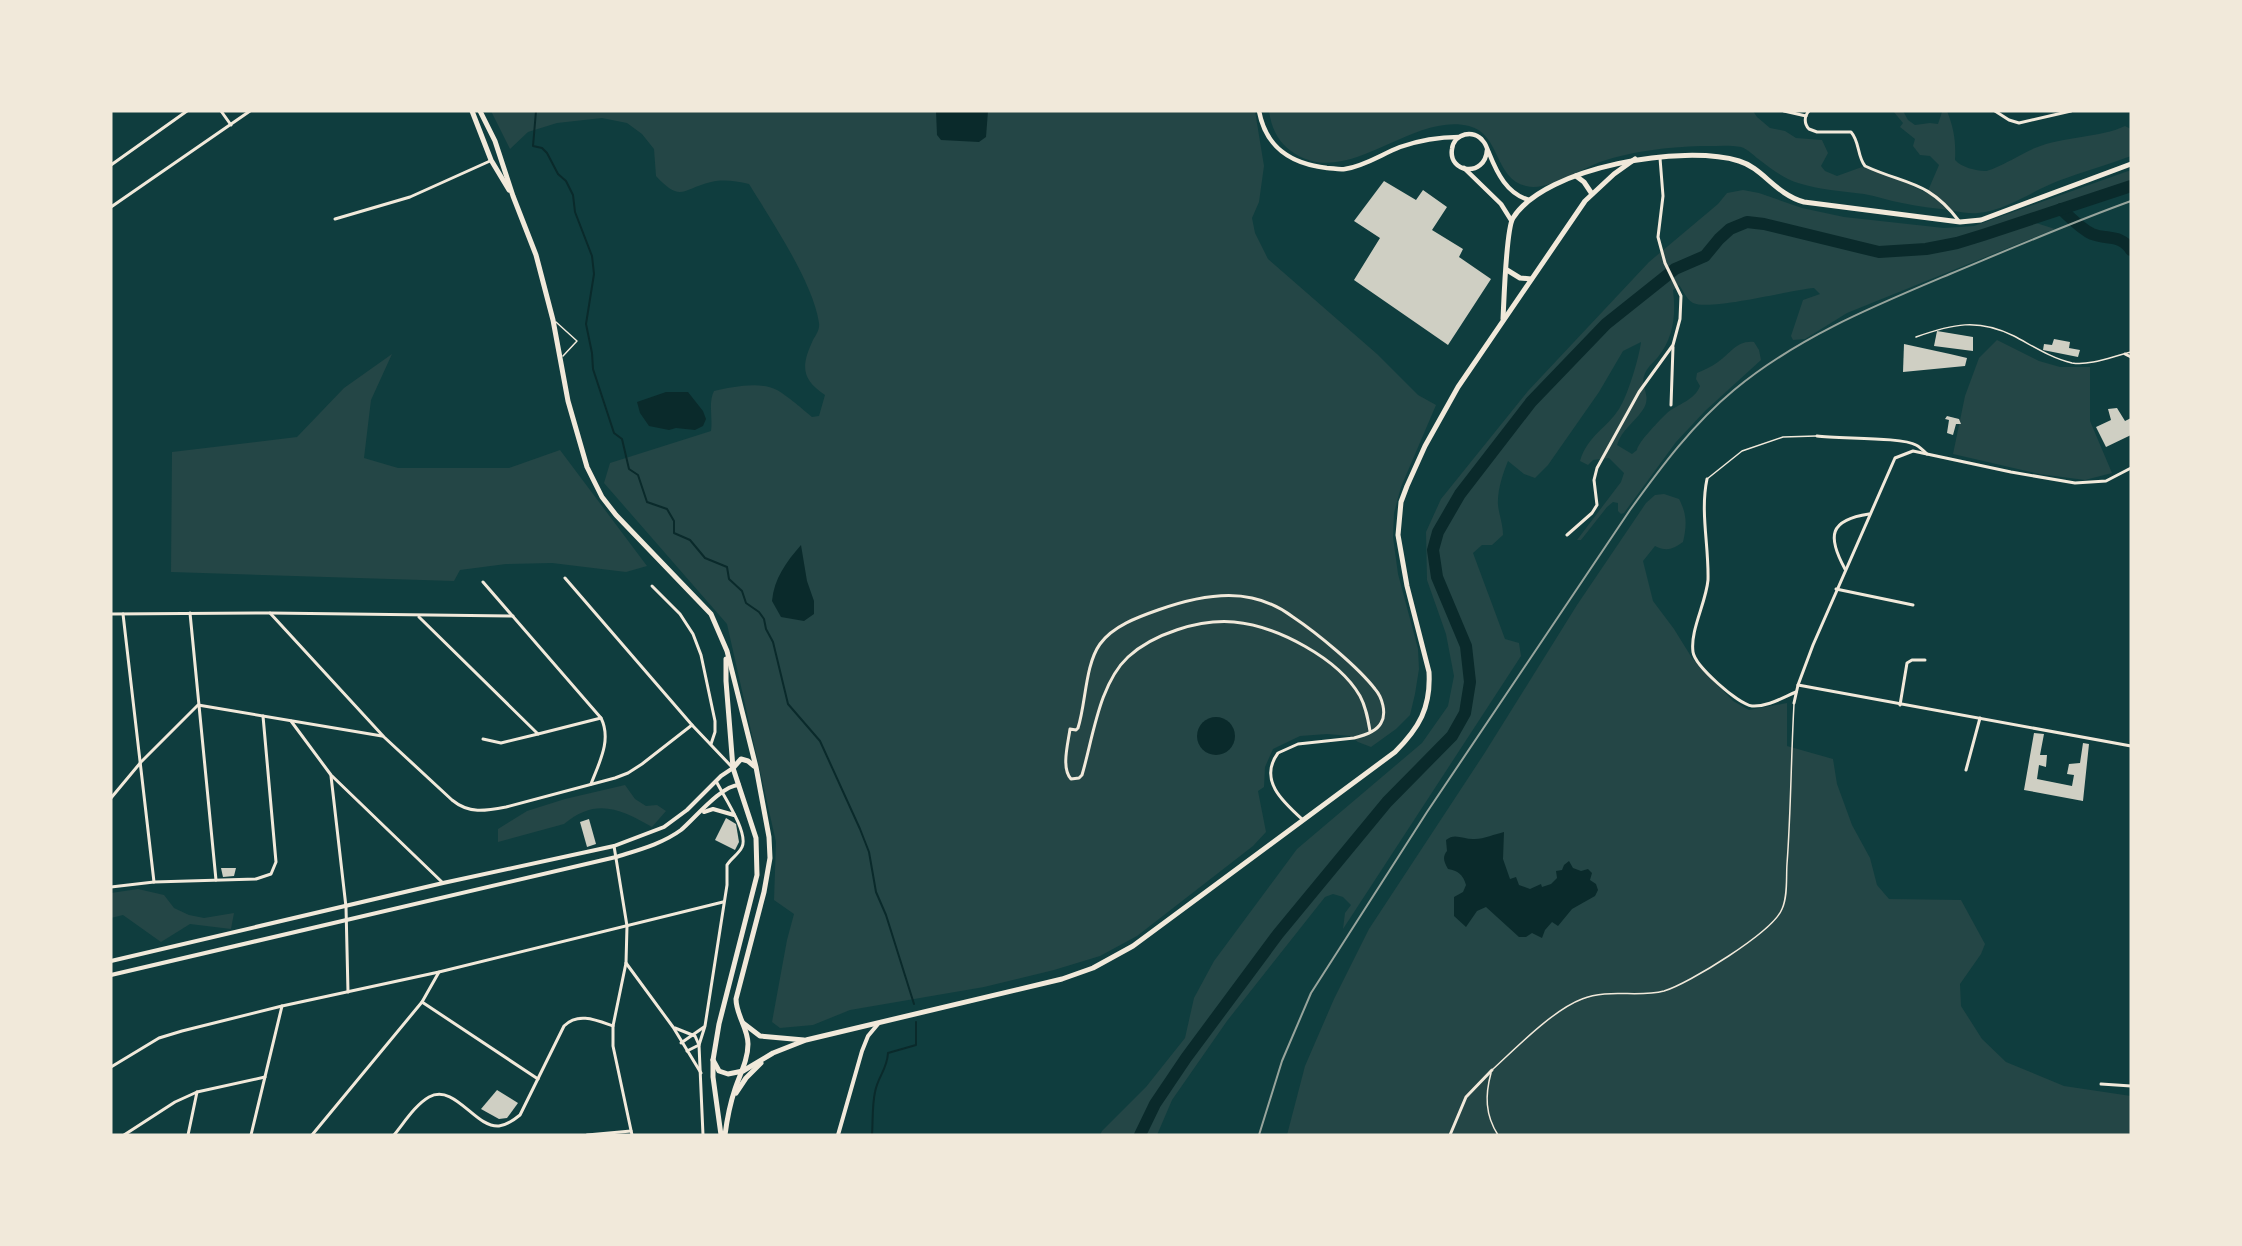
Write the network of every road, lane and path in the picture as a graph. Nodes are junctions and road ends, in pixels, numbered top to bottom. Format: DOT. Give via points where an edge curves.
graph roads {
  1 [pos="187,111"];
  2 [pos="221,111"];
  3 [pos="250,111"];
  4 [pos="472,111"];
  5 [pos="480,111"];
  6 [pos="1259,111"];
  7 [pos="1784,111"];
  8 [pos="1809,111"];
  9 [pos="1995,111"];
  10 [pos="2071,111"];
  11 [pos="1806,117"];
  12 [pos="231,124"];
  13 [pos="1459,136"];
  14 [pos="1487,150"];
  15 [pos="1660,157"];
  16 [pos="1635,159"];
  17 [pos="491,160"];
  18 [pos="2131,164"];
  19 [pos="111,165"];
  20 [pos="1464,168"];
  21 [pos="1576,176"];
  22 [pos="1592,194"];
  23 [pos="513,196"];
  24 [pos="1529,200"];
  25 [pos="111,207"];
  26 [pos="335,219"];
  27 [pos="1511,220"];
  28 [pos="1960,222"];
  29 [pos="1507,270"];
  30 [pos="1531,279"];
  31 [pos="553,320"];
  32 [pos="1503,320"];
  33 [pos="1916,337"];
  34 [pos="1673,345"];
  35 [pos="2125,354"];
  36 [pos="2131,354"];
  37 [pos="560,359"];
  38 [pos="1671,405"];
  39 [pos="1817,436"];
  40 [pos="1928,456"];
  41 [pos="2131,468"];
  42 [pos="1707,479"];
  43 [pos="1869,514"];
  44 [pos="1568,535"];
  45 [pos="1845,569"];
  46 [pos="565,578"];
  47 [pos="483,582"];
  48 [pos="652,586"];
  49 [pos="1836,589"];
  50 [pos="1913,605"];
  51 [pos="270,613"];
  52 [pos="111,614"];
  53 [pos="123,614"];
  54 [pos="190,614"];
  55 [pos="418,616"];
  56 [pos="513,616"];
  57 [pos="727,651"];
  58 [pos="1925,660"];
  59 [pos="1798,686"];
  60 [pos="1796,692"];
  61 [pos="1794,704"];
  62 [pos="198,705"];
  63 [pos="1900,705"];
  64 [pos="263,716"];
  65 [pos="601,718"];
  66 [pos="1980,718"];
  67 [pos="291,721"];
  68 [pos="692,725"];
  69 [pos="1370,731"];
  70 [pos="538,734"];
  71 [pos="384,737"];
  72 [pos="483,739"];
  73 [pos="711,744"];
  74 [pos="2131,746"];
  75 [pos="141,762"];
  76 [pos="756,767"];
  77 [pos="733,768"];
  78 [pos="1966,770"];
  79 [pos="331,775"];
  80 [pos="716,781"];
  81 [pos="591,784"];
  82 [pos="739,785"];
  83 [pos="722,792"];
  84 [pos="111,798"];
  85 [pos="700,813"];
  86 [pos="734,815"];
  87 [pos="1303,821"];
  88 [pos="614,846"];
  89 [pos="616,857"];
  90 [pos="216,880"];
  91 [pos="154,882"];
  92 [pos="443,883"];
  93 [pos="111,887"];
  94 [pos="723,902"];
  95 [pos="346,907"];
  96 [pos="347,920"];
  97 [pos="627,926"];
  98 [pos="111,961"];
  99 [pos="626,963"];
  100 [pos="439,972"];
  101 [pos="111,975"];
  102 [pos="348,992"];
  103 [pos="422,1002"];
  104 [pos="282,1006"];
  105 [pos="741,1021"];
  106 [pos="881,1022"];
  107 [pos="613,1026"];
  108 [pos="705,1026"];
  109 [pos="673,1028"];
  110 [pos="692,1035"];
  111 [pos="806,1040"];
  112 [pos="681,1043"];
  113 [pos="699,1046"];
  114 [pos="687,1051"];
  115 [pos="773,1053"];
  116 [pos="713,1060"];
  117 [pos="111,1067"];
  118 [pos="1492,1070"];
  119 [pos="743,1071"];
  120 [pos="701,1073"];
  121 [pos="265,1077"];
  122 [pos="538,1079"];
  123 [pos="2102,1084"];
  124 [pos="2131,1086"];
  125 [pos="197,1092"];
  126 [pos="731,1102"];
  127 [pos="632,1133"];
  128 [pos="602,1134"];
  129 [pos="124,1135"];
  130 [pos="188,1135"];
  131 [pos="251,1135"];
  132 [pos="312,1135"];
  133 [pos="394,1135"];
  134 [pos="587,1135"];
  135 [pos="703,1135"];
  136 [pos="723,1135"];
  137 [pos="838,1135"];
  138 [pos="1450,1135"];
  139 [pos="1498,1135"];
  1 -- 19 [label="street"];
  2 -- 12 [label="street"];
  3 -- 12 [label="street"];
  4 -- 17 [label="main road"];
  5 -- 23 [label="main road" via="495,141"];
  6 -- 13 [label="main road" via="1269,140 1283,153 1308,165 1344,170 1429,138"];
  7 -- 11 [label="street"];
  8 -- 11 [label="street"];
  9 -- 10 [label="street" via="2019,123"];
  11 -- 28 [label="street" via="1807,127 1813,131 1851,132 1865,166 1932,193"];
  12 -- 25 [label="street"];
  13 -- 14 [label="main road" via="1477,135"];
  13 -- 20 [label="main road" via="1451,152 1455,162"];
  14 -- 20 [label="main road" via="1480,165"];
  14 -- 24 [label="main road" via="1505,185"];
  15 -- 16 [label="main road"];
  15 -- 28 [label="main road" via="1713,155 1742,162 1789,198 1818,205"];
  15 -- 34 [label="street" via="1663,196 1658,237 1681,302"];
  16 -- 21 [label="main road"];
  16 -- 22 [label="main road"];
  17 -- 23 [label="main road"];
  17 -- 26 [label="street" via="410,197"];
  18 -- 28 [label="main road" via="1981,220"];
  20 -- 27 [label="main road" via="1501,204"];
  21 -- 22 [label="main road"];
  21 -- 24 [label="main road"];
  22 -- 30 [label="main road"];
  23 -- 31 [label="main road" via="531,240"];
  24 -- 27 [label="main road"];
  27 -- 29 [label="main road"];
  29 -- 30 [label="main road"];
  29 -- 32 [label="main road"];
  30 -- 32 [label="main road"];
  31 -- 37 [label="main road"];
  31 -- 37 [label="lane" via="577,341"];
  32 -- 87 [label="main road" via="1441,417 1401,502 1398,535 1429,672 1423,716 1418,728 1395,753"];
  33 -- 35 [label="lane" via="1950,326 1977,324 2074,363"];
  34 -- 38 [label="street"];
  34 -- 44 [label="street" via="1642,386 1601,459 1595,474 1595,508"];
  35 -- 36 [label="street"];
  37 -- 57 [label="main road" via="575,428 592,480 616,515 711,614"];
  39 -- 40 [label="street" via="1903,441 1916,444"];
  39 -- 42 [label="lane" via="1783,437 1742,451"];
  40 -- 41 [label="street" via="2075,483 2106,481"];
  40 -- 43 [label="street" via="1913,451 1895,458"];
  42 -- 60 [label="street" via="1707,582 1695,635 1695,658 1716,681 1749,706 1761,706"];
  43 -- 45 [label="street"];
  43 -- 45 [label="street" via="1847,518 1834,531 1835,548"];
  45 -- 49 [label="street"];
  46 -- 68 [label="street"];
  47 -- 56 [label="street"];
  48 -- 73 [label="street" via="684,619 698,645 715,721"];
  49 -- 50 [label="street"];
  49 -- 59 [label="street"];
  51 -- 54 [label="street"];
  51 -- 55 [label="street"];
  51 -- 71 [label="street"];
  52 -- 53 [label="street"];
  53 -- 54 [label="street"];
  53 -- 75 [label="street"];
  54 -- 62 [label="street"];
  55 -- 56 [label="street"];
  55 -- 70 [label="street"];
  56 -- 65 [label="street"];
  57 -- 76 [label="main road"];
  57 -- 77 [label="main road"];
  58 -- 63 [label="street" via="1907,663"];
  59 -- 60 [label="street"];
  59 -- 63 [label="street"];
  60 -- 61 [label="street"];
  61 -- 118 [label="lane" via="1784,903 1778,916 1758,936 1672,988 1650,993 1608,993 1579,1000 1548,1021"];
  62 -- 64 [label="street"];
  62 -- 75 [label="street"];
  62 -- 90 [label="street"];
  63 -- 66 [label="street"];
  64 -- 67 [label="street"];
  64 -- 90 [label="street" via="274,870 256,879"];
  65 -- 70 [label="street"];
  65 -- 81 [label="street" via="606,738"];
  66 -- 74 [label="street"];
  66 -- 78 [label="street"];
  67 -- 71 [label="street"];
  67 -- 79 [label="street"];
  68 -- 73 [label="street"];
  68 -- 81 [label="street" via="642,764"];
  69 -- 69 [label="street" via="1381,723 1383,715 1376,689 1292,616 1249,597 1200,599 1137,618 1100,644 1093,658 1078,728 1070,729 1066,772 1075,780 1082,775 1107,685 1118,668 1152,641 1199,625 1242,623 1284,636 1318,655 1347,679 1360,696"];
  69 -- 87 [label="street" via="1345,740 1292,746 1274,758 1272,782"];
  70 -- 72 [label="street" via="501,743"];
  71 -- 81 [label="street" via="452,800 470,810 506,807"];
  73 -- 77 [label="street"];
  75 -- 84 [label="street"];
  75 -- 91 [label="street"];
  76 -- 77 [label="main road" via="745,759"];
  76 -- 105 [label="main road" via="770,858 736,999"];
  77 -- 80 [label="street"];
  77 -- 82 [label="main road"];
  79 -- 92 [label="street"];
  79 -- 95 [label="street"];
  80 -- 83 [label="street"];
  80 -- 88 [label="street" via="664,827"];
  82 -- 83 [label="street"];
  82 -- 116 [label="main road" via="756,838 757,875"];
  83 -- 85 [label="street"];
  83 -- 86 [label="street"];
  85 -- 86 [label="street" via="713,809"];
  85 -- 89 [label="street" via="667,838"];
  86 -- 94 [label="street" via="742,830 743,845 727,865"];
  87 -- 106 [label="main road" via="1112,959 1062,979"];
  88 -- 89 [label="street"];
  88 -- 92 [label="street"];
  89 -- 96 [label="street"];
  89 -- 97 [label="street"];
  90 -- 91 [label="street"];
  91 -- 93 [label="street"];
  92 -- 95 [label="street"];
  94 -- 97 [label="street"];
  94 -- 108 [label="street"];
  95 -- 96 [label="street"];
  95 -- 98 [label="street"];
  96 -- 101 [label="street"];
  96 -- 102 [label="street"];
  97 -- 99 [label="street"];
  97 -- 100 [label="street"];
  99 -- 107 [label="street"];
  99 -- 109 [label="street"];
  100 -- 102 [label="street"];
  100 -- 103 [label="street"];
  102 -- 104 [label="street"];
  103 -- 122 [label="street"];
  103 -- 132 [label="street"];
  104 -- 117 [label="street" via="159,1038"];
  104 -- 121 [label="street"];
  105 -- 111 [label="main road" via="760,1036"];
  105 -- 119 [label="main road" via="748,1037"];
  106 -- 111 [label="main road"];
  106 -- 137 [label="street" via="868,1036"];
  107 -- 122 [label="street" via="582,1017 570,1020"];
  107 -- 127 [label="street" via="616,1070"];
  108 -- 110 [label="street"];
  108 -- 113 [label="street"];
  109 -- 110 [label="street"];
  109 -- 112 [label="street"];
  110 -- 112 [label="street"];
  110 -- 113 [label="street"];
  111 -- 115 [label="main road"];
  112 -- 114 [label="street"];
  113 -- 114 [label="street"];
  113 -- 120 [label="street"];
  114 -- 120 [label="street"];
  115 -- 119 [label="main road"];
  115 -- 126 [label="main road" via="752,1071"];
  116 -- 119 [label="main road" via="723,1072"];
  116 -- 136 [label="main road"];
  118 -- 138 [label="street" via="1466,1097"];
  118 -- 139 [label="lane" via="1486,1095 1490,1119"];
  119 -- 126 [label="main road"];
  120 -- 135 [label="street"];
  121 -- 125 [label="street"];
  121 -- 131 [label="street"];
  122 -- 133 [label="street" via="520,1115 502,1126 488,1124 442,1095 428,1098"];
  123 -- 124 [label="street"];
  125 -- 129 [label="street"];
  125 -- 130 [label="street"];
  126 -- 136 [label="main road"];
  127 -- 128 [label="street"];
  128 -- 134 [label="street"];
}
